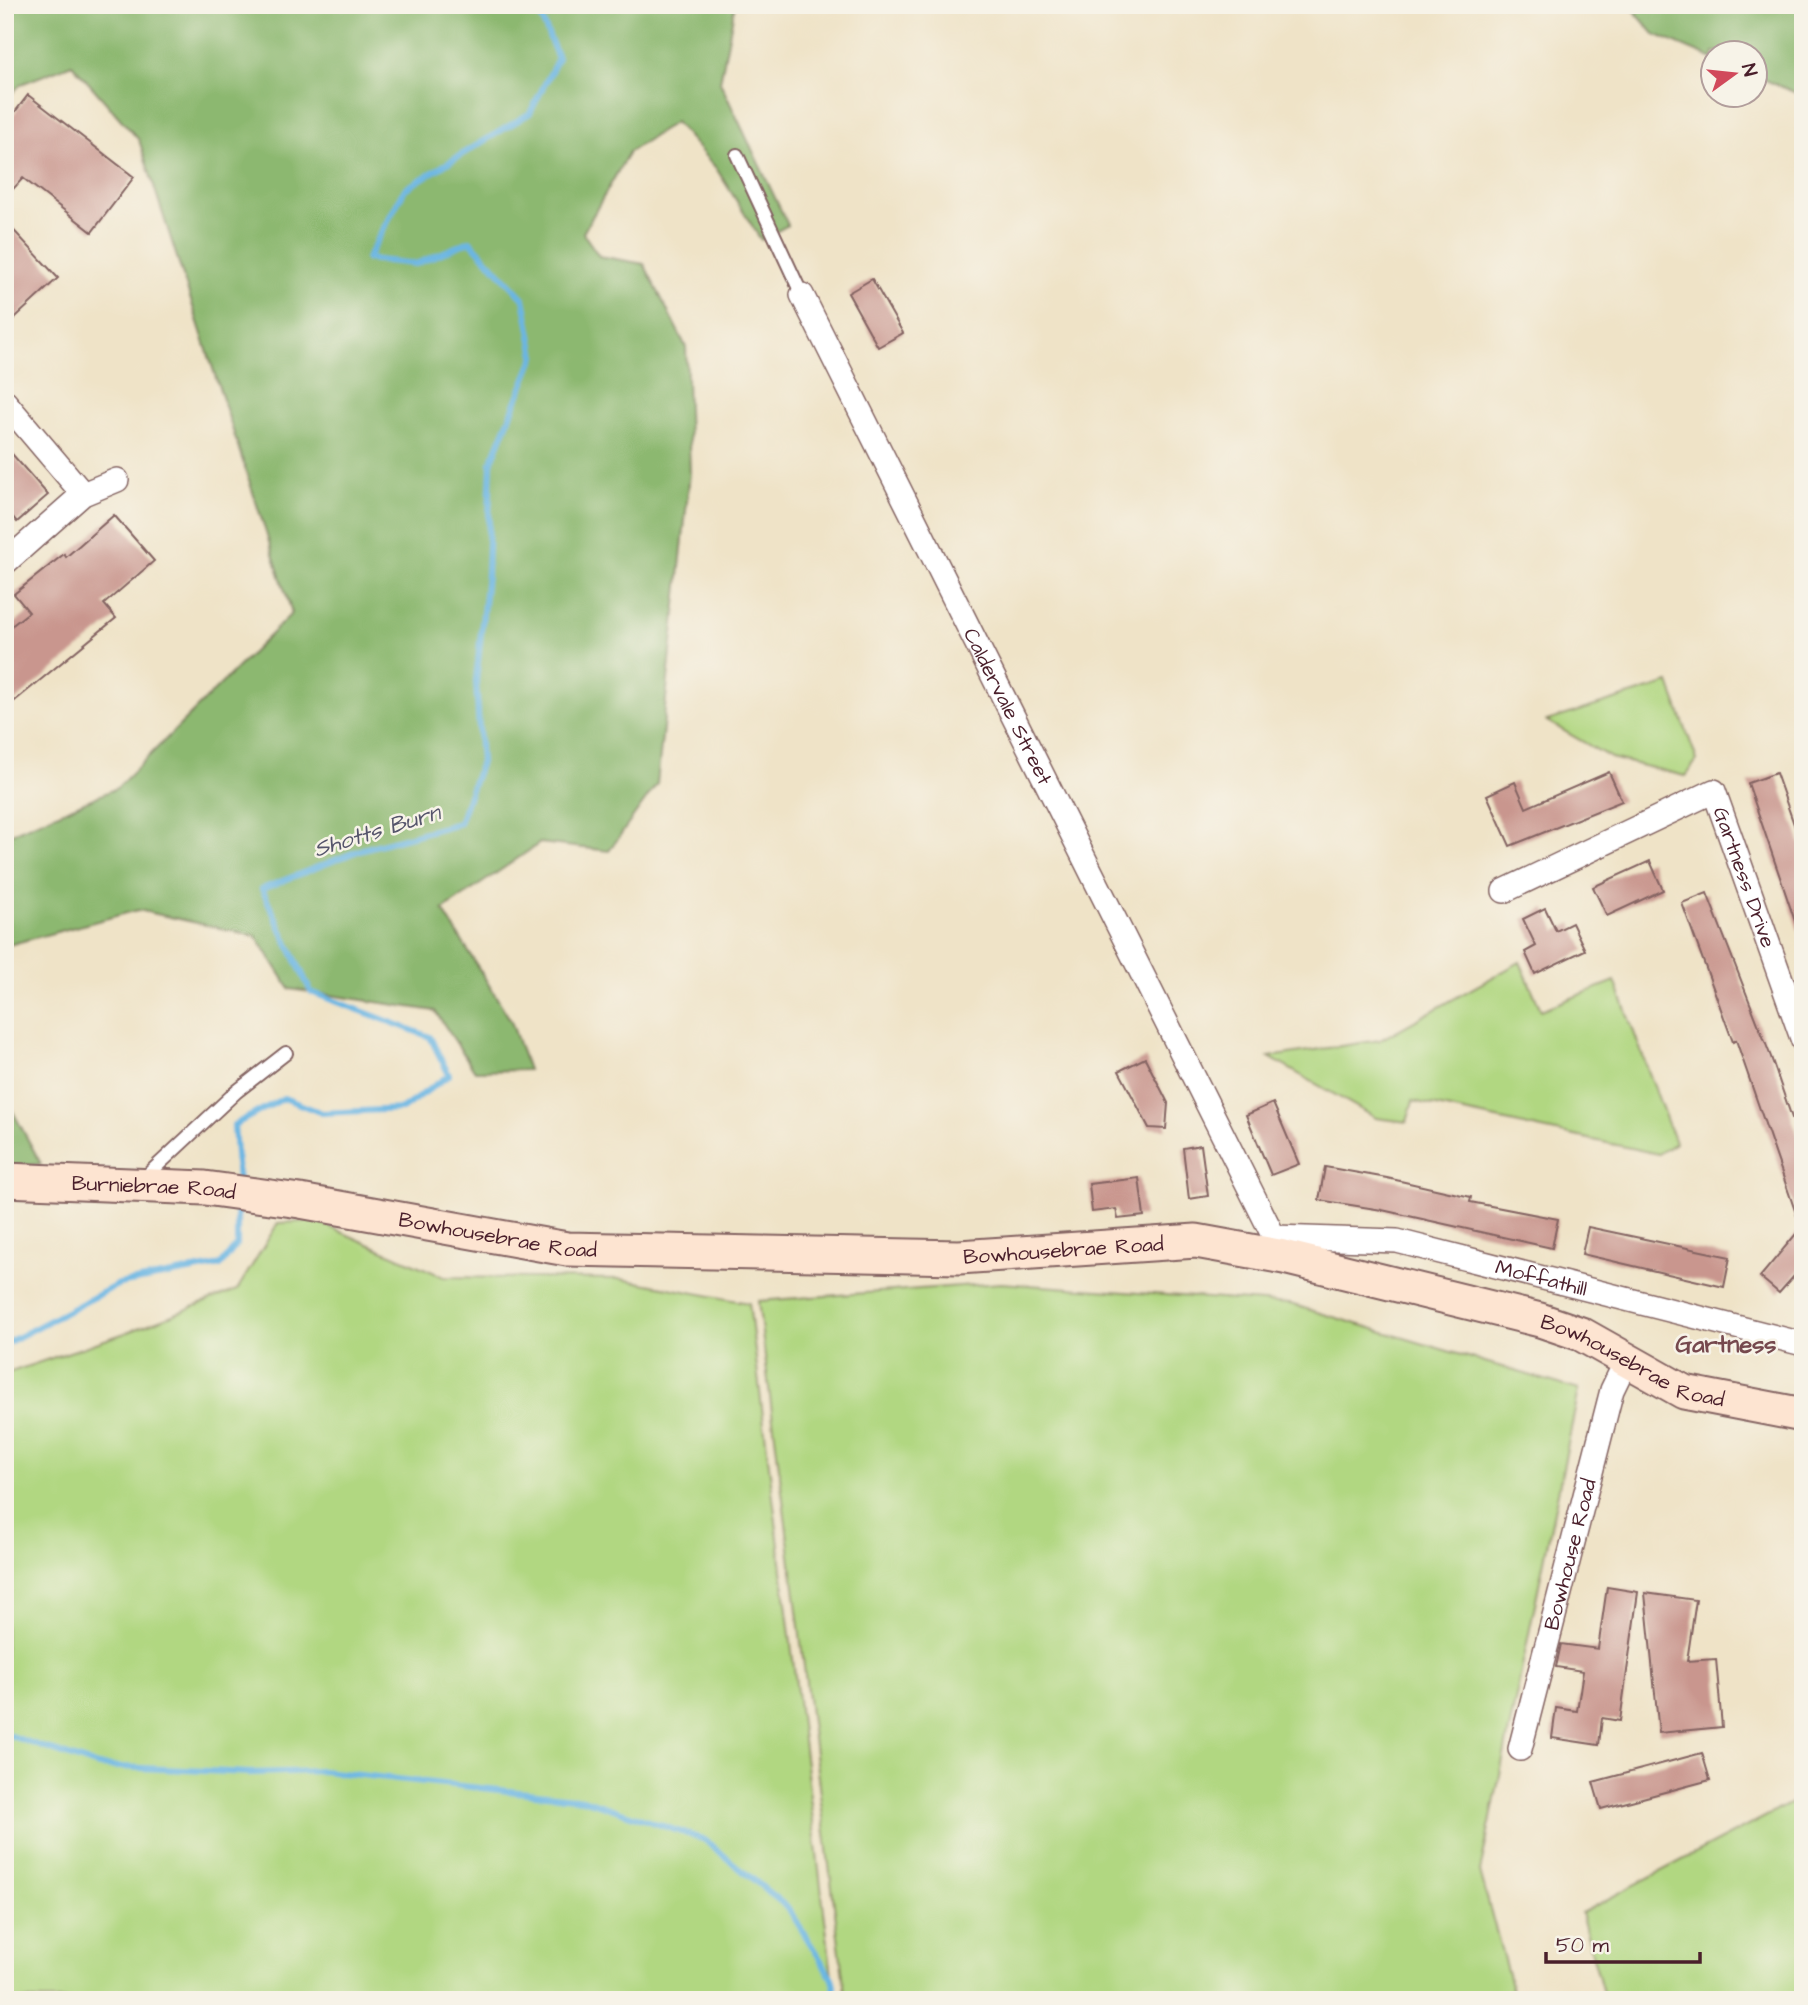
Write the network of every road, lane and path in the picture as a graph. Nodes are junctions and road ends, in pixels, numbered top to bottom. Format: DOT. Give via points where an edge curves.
graph roads {
  1 [pos="737,155"];
  2 [pos="802,295"];
  3 [pos="5,402"];
  4 [pos="117,480"];
  5 [pos="83,494"];
  6 [pos="5,563"];
  7 [pos="1504,891"];
  8 [pos="1803,1041"];
  9 [pos="286,1053"];
  10 [pos="5,1180"];
  11 [pos="136,1185"];
  12 [pos="300,1200"];
  13 [pos="1280,1247"];
  14 [pos="1803,1344"];
  15 [pos="1626,1361"];
  16 [pos="1803,1415"];
  17 [pos="1520,1749"];
  1 -- 2 [label="lane, Caldervale Street"];
  2 -- 13 [label="street, Caldervale Street"];
  3 -- 5 [label="street"];
  4 -- 5 [label="street"];
  5 -- 6 [label="street"];
  7 -- 8 [label="street, Gartness Drive" via="1714,791"];
  9 -- 11 [label="lane" via="236,1092"];
  10 -- 11 [label="street, Burniebrae Road"];
  11 -- 12 [label="street, Burniebrae Road"];
  12 -- 13 [label="street, Bowhousebrae Road" via="567,1249 959,1257 1196,1241"];
  13 -- 14 [label="street, Moffathill" via="1397,1241"];
  13 -- 15 [label="street, Bowhousebrae Road" via="1540,1320 1581,1334"];
  15 -- 16 [label="street, Bowhousebrae Road" via="1685,1392"];
  15 -- 17 [label="street, Bowhouse Road" via="1612,1390"];
}
